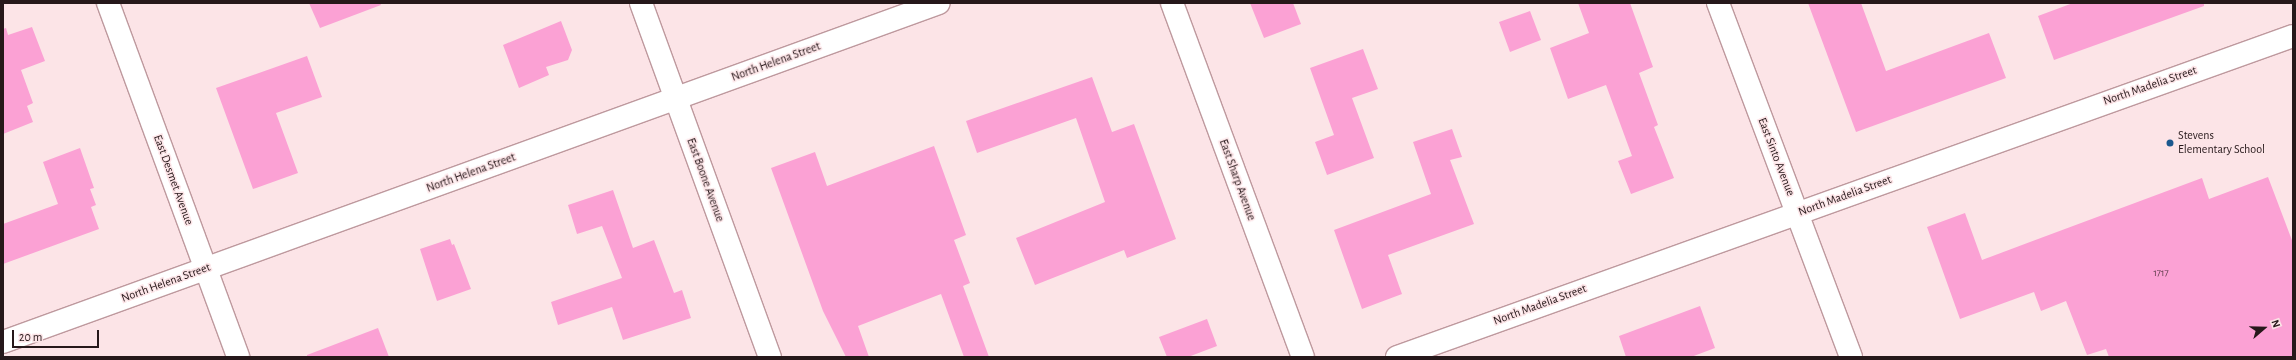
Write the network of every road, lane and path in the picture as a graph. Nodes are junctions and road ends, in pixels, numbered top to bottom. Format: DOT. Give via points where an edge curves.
graph roads {
  1 [pos="108,3"];
  2 [pos="641,3"];
  3 [pos="939,3"];
  4 [pos="1172,3"];
  5 [pos="1718,3"];
  6 [pos="2293,36"];
  7 [pos="675,99"];
  8 [pos="1797,214"];
  9 [pos="206,269"];
  10 [pos="3,342"];
  11 [pos="238,357"];
  12 [pos="770,357"];
  13 [pos="1302,357"];
  14 [pos="1397,357"];
  15 [pos="1851,357"];
  1 -- 9 [label="street, East Desmet Avenue"];
  2 -- 7 [label="street, East Boone Avenue"];
  3 -- 7 [label="street, North Helena Street"];
  4 -- 13 [label="street, East Sharp Avenue"];
  5 -- 8 [label="street, East Sinto Avenue"];
  6 -- 8 [label="street, North Madelia Street"];
  7 -- 9 [label="street, North Helena Street"];
  7 -- 12 [label="street, East Boone Avenue"];
  8 -- 14 [label="street, North Madelia Street"];
  8 -- 15 [label="street, East Sinto Avenue"];
  9 -- 10 [label="street, North Helena Street"];
  9 -- 11 [label="street, East Desmet Avenue"];
}
